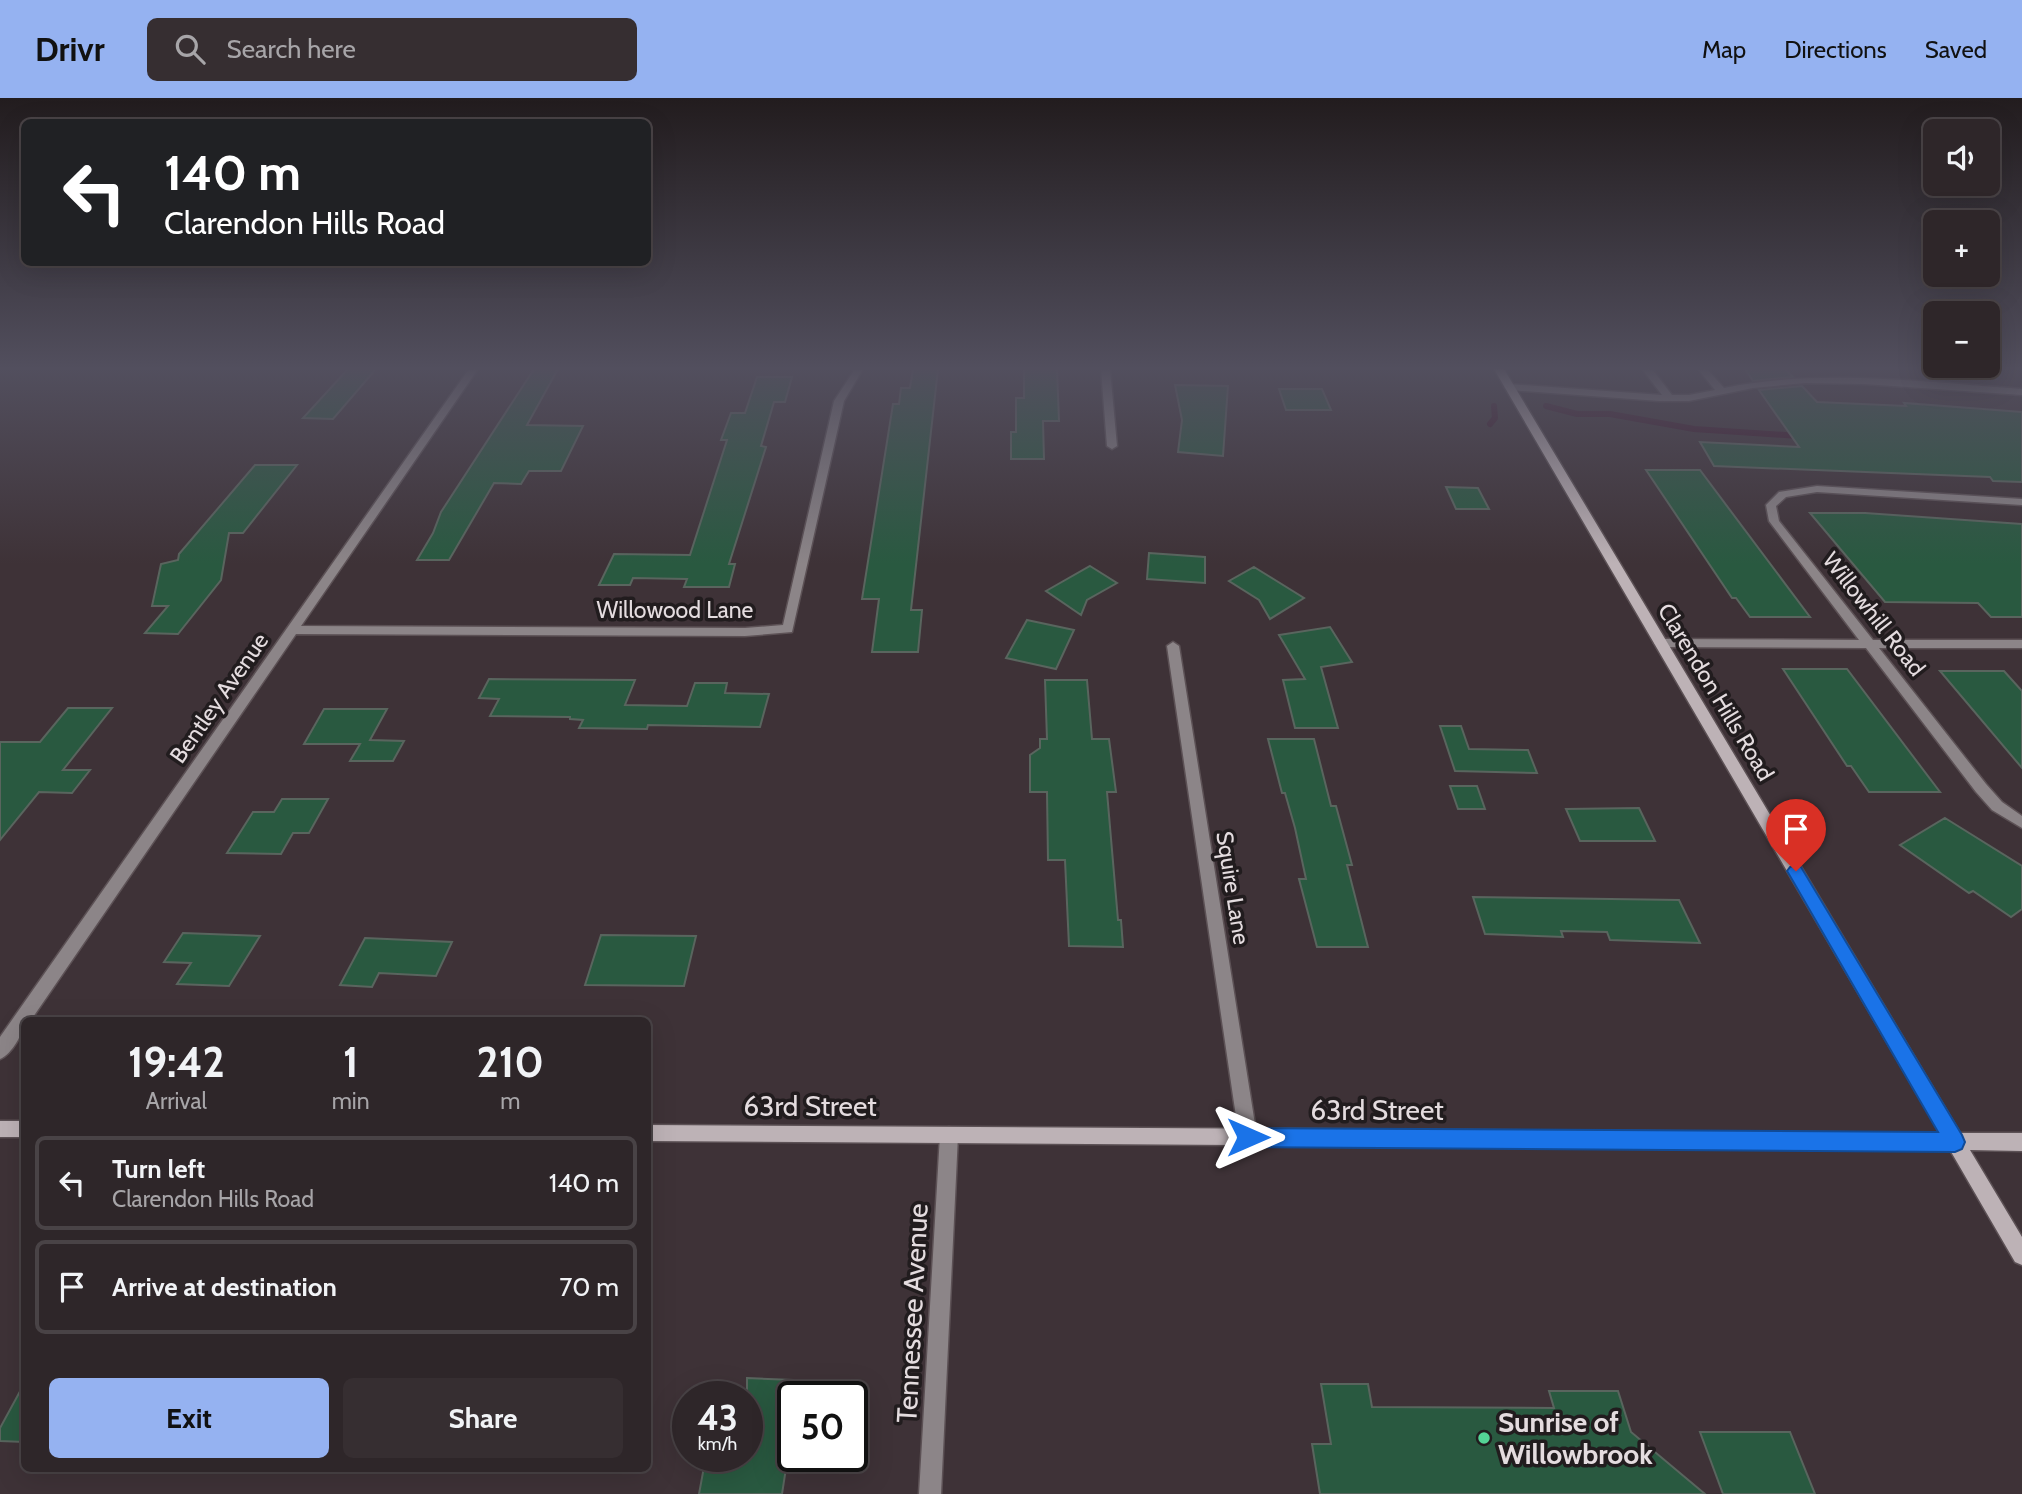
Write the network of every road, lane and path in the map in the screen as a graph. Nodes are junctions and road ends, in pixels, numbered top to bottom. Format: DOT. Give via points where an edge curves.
graph roads {
  1 [pos="428,434"];
  2 [pos="832,434"];
  3 [pos="1111,434"];
  4 [pos="1537,434"];
  5 [pos="1112,446"];
  6 [pos="2022,502"];
  7 [pos="292,630"];
  8 [pos="1660,643"];
  9 [pos="1871,643"];
  10 [pos="2022,644"];
  11 [pos="1173,646"];
  12 [pos="2022,823"];
  13 [pos="24,1017"];
  14 [pos="21,1021"];
  15 [pos="0,1051"];
  16 [pos="0,1129"];
  17 [pos="21,1129"];
  18 [pos="651,1133"];
  19 [pos="949,1135"];
  20 [pos="1248,1137"];
  21 [pos="1955,1142"];
  22 [pos="2022,1142"];
  23 [pos="2022,1255"];
  24 [pos="930,1494"];
  1 -- 7 [label="street, Bentley Avenue"];
  2 -- 7 [label="street, Willowood Lane" via="788,629"];
  3 -- 5 [label="street"];
  4 -- 8 [label="street, Clarendon Hills Road"];
  6 -- 9 [label="street, Willowhill Road" via="1817,489 1778,497 1771,505 1772,516"];
  7 -- 13 [label="street, Bentley Avenue"];
  8 -- 9 [label="street"];
  8 -- 21 [label="street, Clarendon Hills Road"];
  9 -- 10 [label="street"];
  9 -- 12 [label="street, Willowhill Road" via="1981,788"];
  11 -- 20 [label="street, Squire Lane"];
  14 -- 15 [label="street, Bentley Avenue"];
  16 -- 17 [label="street"];
  18 -- 19 [label="street, 63rd Street"];
  19 -- 20 [label="street, 63rd Street"];
  19 -- 24 [label="street, Tennessee Avenue"];
  20 -- 21 [label="street, 63rd Street"];
  21 -- 22 [label="street, 63rd Street"];
  21 -- 23 [label="street, Clarendon Hills Road"];
}
